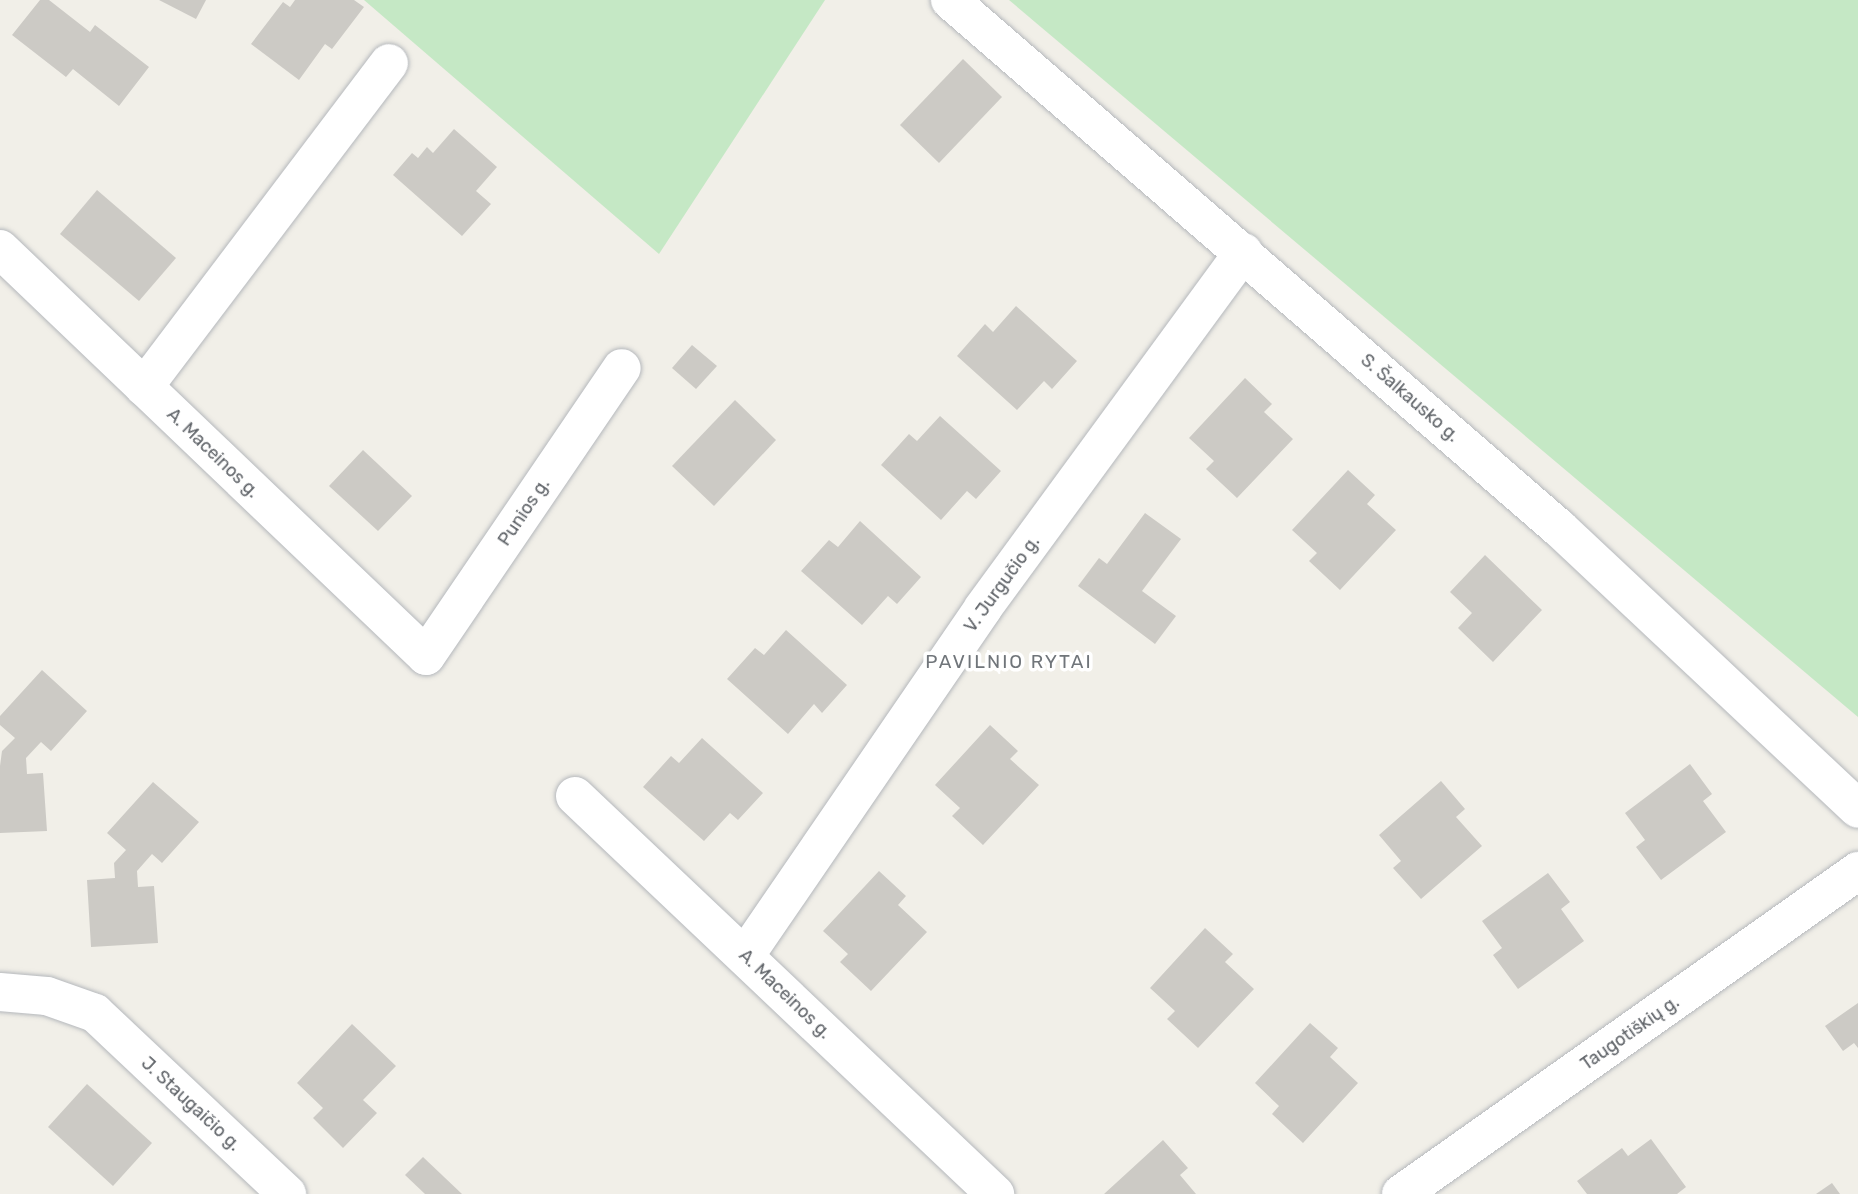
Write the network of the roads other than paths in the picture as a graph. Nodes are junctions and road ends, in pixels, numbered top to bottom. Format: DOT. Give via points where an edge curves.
graph roads {
  1 [pos="950,0"];
  2 [pos="389,63"];
  3 [pos="0,249"];
  4 [pos="1244,252"];
  5 [pos="622,369"];
  6 [pos="144,387"];
  7 [pos="426,656"];
  8 [pos="575,796"];
  9 [pos="1858,809"];
  10 [pos="1858,871"];
  11 [pos="746,957"];
  12 [pos="0,992"];
  13 [pos="287,1194"];
  14 [pos="995,1194"];
  15 [pos="1401,1194"];
  1 -- 4 [label="street, S. Šalkausko g."];
  2 -- 6 [label="street"];
  3 -- 6 [label="street, A. Maceinos g."];
  4 -- 9 [label="street, S. Šalkausko g." via="1559,528"];
  4 -- 11 [label="street, V. Jurgučio g." via="983,608"];
  5 -- 7 [label="street, Punios g."];
  6 -- 7 [label="street, A. Maceinos g."];
  8 -- 11 [label="street, A. Maceinos g."];
  10 -- 15 [label="street, Taugotiškių g."];
  11 -- 14 [label="street, A. Maceinos g."];
  12 -- 13 [label="street, J. Staugaičio g." via="47,996 95,1013"];
}
